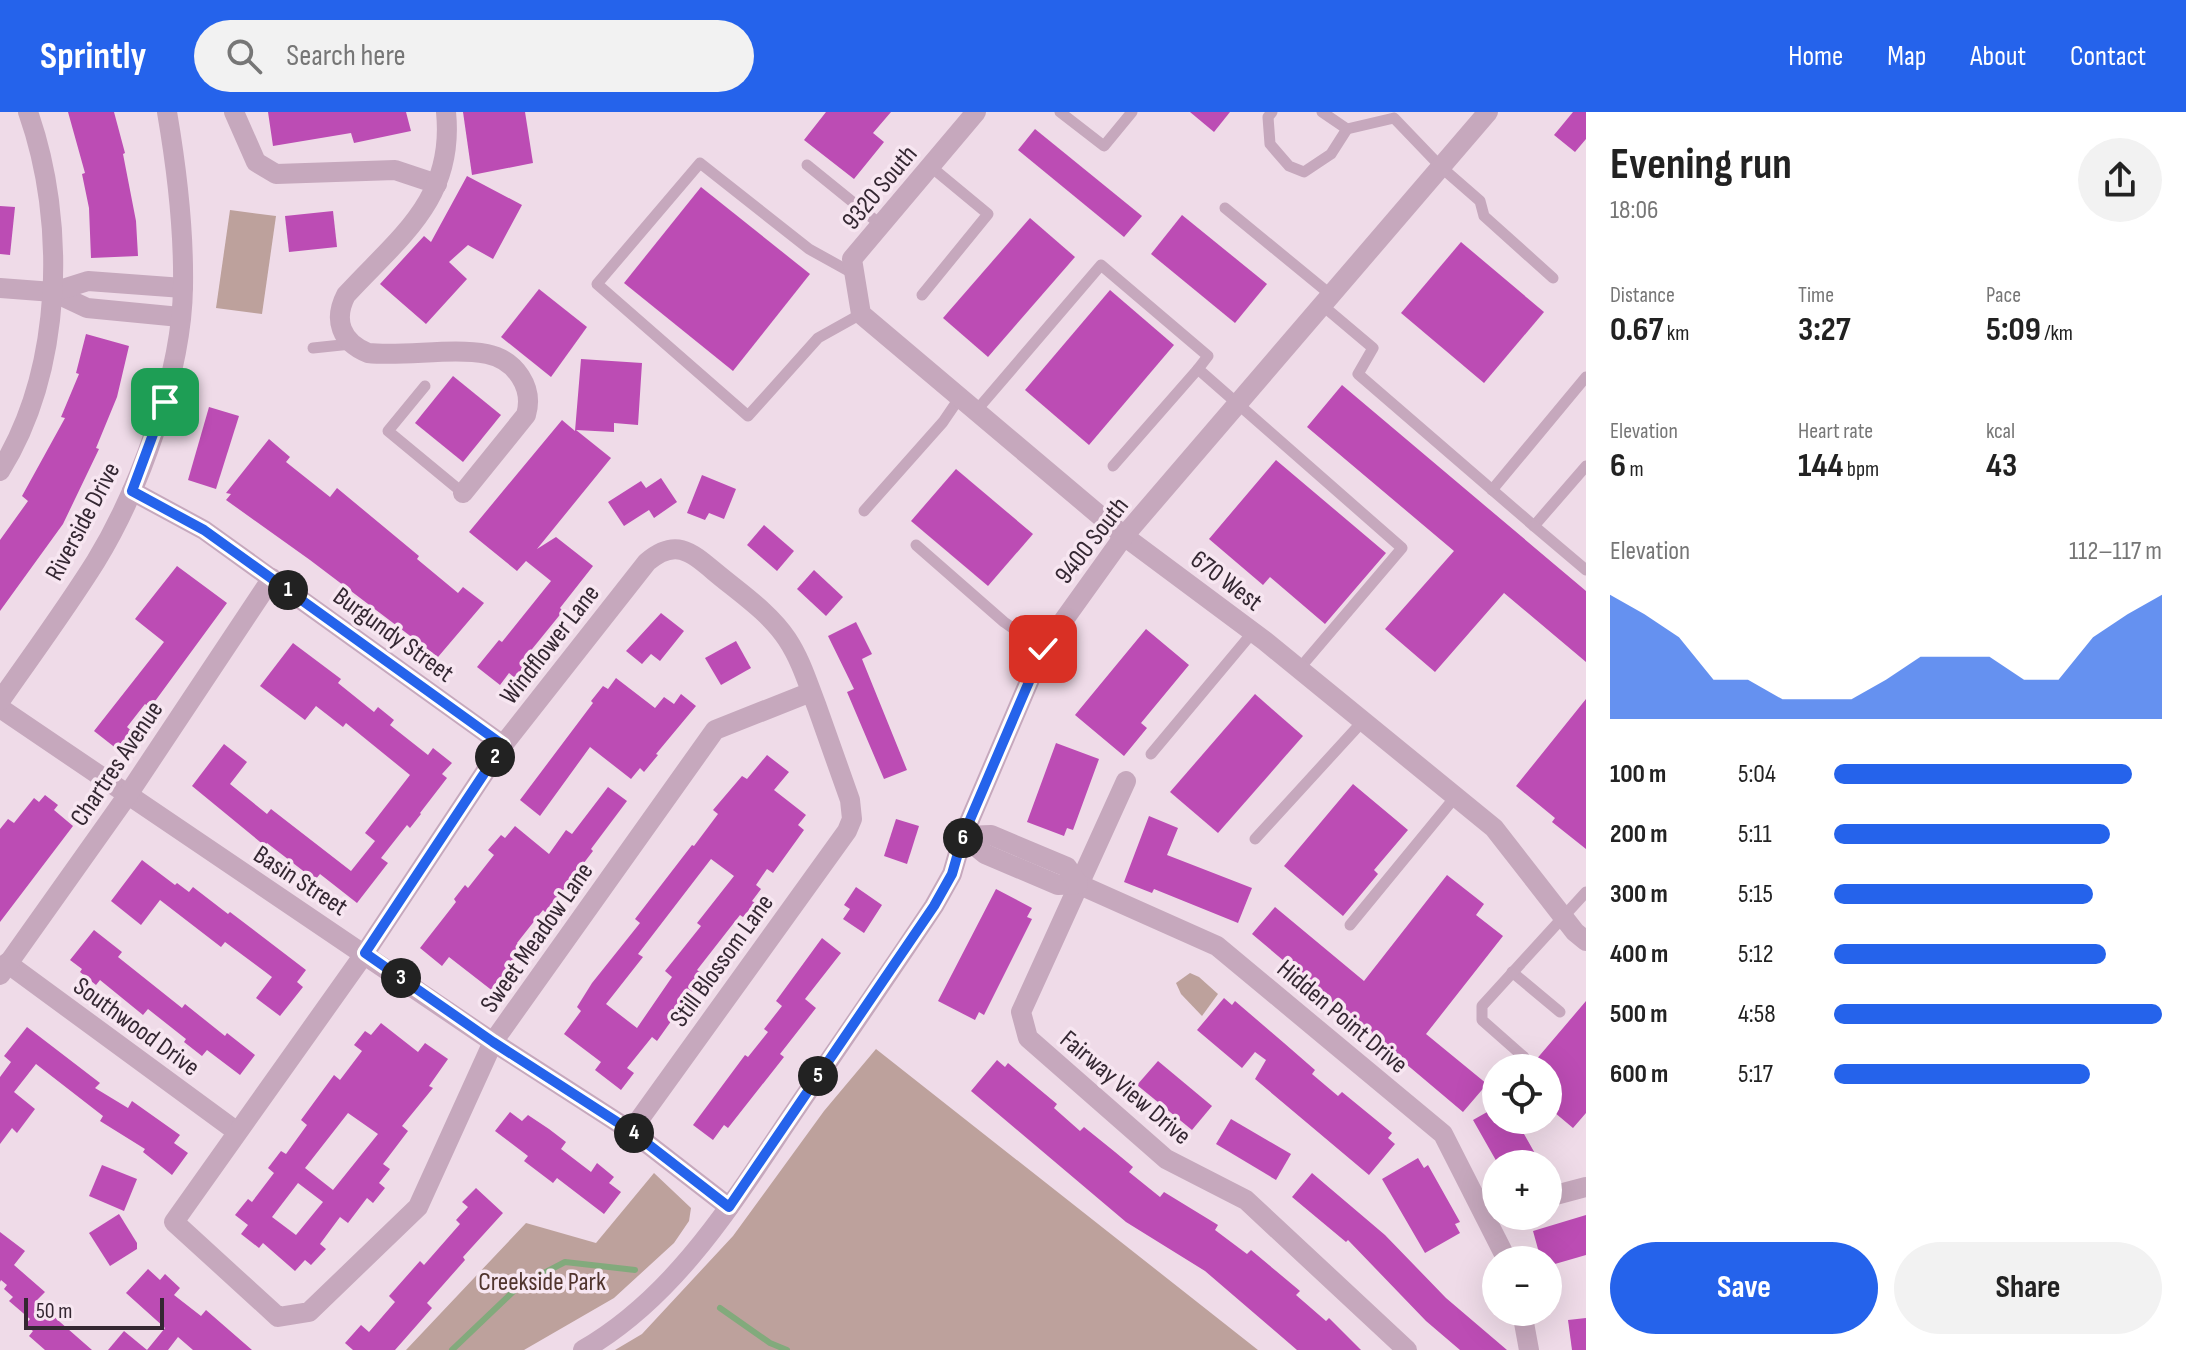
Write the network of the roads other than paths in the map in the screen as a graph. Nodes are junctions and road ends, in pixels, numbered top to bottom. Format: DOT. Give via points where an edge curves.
graph roads {
  1 [pos="28,112"];
  2 [pos="167,112"];
  3 [pos="234,112"];
  4 [pos="446,112"];
  5 [pos="976,112"];
  6 [pos="1060,112"];
  7 [pos="1132,112"];
  8 [pos="1272,112"];
  9 [pos="1322,112"];
  10 [pos="1488,112"];
  11 [pos="1396,114"];
  12 [pos="1347,129"];
  13 [pos="807,165"];
  14 [pos="930,166"];
  15 [pos="1441,167"];
  16 [pos="437,184"];
  17 [pos="1225,208"];
  18 [pos="881,225"];
  19 [pos="853,266"];
  20 [pos="1553,278"];
  21 [pos="0,288"];
  22 [pos="183,288"];
  23 [pos="53,292"];
  24 [pos="922,295"];
  25 [pos="1327,300"];
  26 [pos="861,314"];
  27 [pos="180,317"];
  28 [pos="351,344"];
  29 [pos="313,348"];
  30 [pos="1198,369"];
  31 [pos="1586,377"];
  32 [pos="425,386"];
  33 [pos="968,404"];
  34 [pos="1237,405"];
  35 [pos="1113,466"];
  36 [pos="1586,466"];
  37 [pos="0,471"];
  38 [pos="1492,490"];
  39 [pos="132,491"];
  40 [pos="463,493"];
  41 [pos="864,511"];
  42 [pos="1534,526"];
  43 [pos="1124,536"];
  44 [pos="916,545"];
  45 [pos="1586,570"];
  46 [pos="272,578"];
  47 [pos="1253,632"];
  48 [pos="1043,649"];
  49 [pos="1299,669"];
  50 [pos="811,692"];
  51 [pos="0,701"];
  52 [pos="0,708"];
  53 [pos="1363,721"];
  54 [pos="503,745"];
  55 [pos="1151,754"];
  56 [pos="1126,781"];
  57 [pos="127,796"];
  58 [pos="1456,796"];
  59 [pos="852,819"];
  60 [pos="963,836"];
  61 [pos="1255,839"];
  62 [pos="1078,884"];
  63 [pos="1586,892"];
  64 [pos="1564,918"];
  65 [pos="1350,925"];
  66 [pos="1586,941"];
  67 [pos="365,953"];
  68 [pos="3,969"];
  69 [pos="1512,972"];
  70 [pos="1560,1012"];
  71 [pos="493,1042"];
  72 [pos="1521,1054"];
  73 [pos="236,1131"];
  74 [pos="631,1131"];
  75 [pos="1586,1187"];
  76 [pos="1562,1193"];
  77 [pos="1482,1200"];
  78 [pos="729,1207"];
  79 [pos="174,1222"];
  80 [pos="1525,1326"];
  81 [pos="583,1350"];
  82 [pos="1407,1350"];
  83 [pos="1529,1350"];
  1 -- 23 [label="street" via="46,184"];
  2 -- 22 [label="street, Riverside Drive" via="179,181"];
  3 -- 16 [label="street" via="256,162 276,174 395,170"];
  4 -- 16 [label="street"];
  5 -- 14 [label="street, 9320 South"];
  6 -- 7 [label="lane" via="1104,146"];
  8 -- 12 [label="lane" via="1270,144 1289,166 1304,172 1331,154"];
  9 -- 12 [label="lane"];
  10 -- 15 [label="street, 9400 South"];
  11 -- 12 [label="lane"];
  11 -- 15 [label="lane"];
  13 -- 18 [label="lane"];
  14 -- 18 [label="street, 9320 South"];
  14 -- 24 [label="lane" via="988,214"];
  15 -- 20 [label="lane" via="1480,201 1484,216"];
  15 -- 25 [label="street, 9400 South"];
  16 -- 28 [label="street" via="414,224 340,306 338,319"];
  17 -- 25 [label="lane"];
  18 -- 19 [label="street, 9320 South"];
  19 -- 26 [label="street"];
  19 -- 26 [label="lane" via="809,249 700,163 597,284 748,416 818,338"];
  21 -- 23 [label="street"];
  22 -- 23 [label="street" via="88,281"];
  22 -- 27 [label="street, Riverside Drive"];
  23 -- 27 [label="street" via="87,308"];
  23 -- 37 [label="street" via="42,363"];
  25 -- 34 [label="street, 9400 South"];
  25 -- 38 [label="lane" via="1373,348 1358,374"];
  26 -- 33 [label="street, 670 West"];
  27 -- 39 [label="street, Riverside Drive" via="165,402"];
  28 -- 29 [label="lane"];
  28 -- 40 [label="street" via="378,354 491,354 523,379 526,415"];
  30 -- 33 [label="lane" via="1208,356 1101,265"];
  30 -- 34 [label="lane"];
  30 -- 35 [label="lane"];
  31 -- 38 [label="lane"];
  32 -- 40 [label="lane" via="388,431"];
  33 -- 41 [label="lane" via="943,422"];
  33 -- 43 [label="street, 670 West"];
  34 -- 43 [label="street, 9400 South"];
  34 -- 49 [label="lane" via="1402,548"];
  36 -- 42 [label="lane"];
  38 -- 42 [label="lane"];
  39 -- 46 [label="street, Burgundy Street" via="204,530"];
  39 -- 51 [label="street, Riverside Drive" via="96,560"];
  42 -- 45 [label="lane"];
  43 -- 47 [label="street, 670 West"];
  43 -- 48 [label="street, 9400 South"];
  44 -- 48 [label="lane"];
  46 -- 54 [label="street, Burgundy Street"];
  46 -- 57 [label="street, Chartres Avenue"];
  47 -- 49 [label="street, 670 West"];
  47 -- 55 [label="lane"];
  48 -- 60 [label="street, 9400 South"];
  49 -- 53 [label="street, 670 West"];
  50 -- 54 [label="street, Windflower Lane" via="799,659 770,618 700,559 674,548 647,562"];
  50 -- 59 [label="street, Windflower Lane"];
  50 -- 71 [label="street, Sweet Meadow Lane" via="715,730"];
  52 -- 57 [label="street, Basin Street"];
  53 -- 58 [label="street, 670 West"];
  53 -- 61 [label="lane"];
  54 -- 67 [label="street, Windflower Lane"];
  56 -- 62 [label="street, Fairway View Drive"];
  57 -- 67 [label="street, Basin Street"];
  57 -- 68 [label="street, Chartres Avenue"];
  58 -- 64 [label="street, 670 West" via="1494,828"];
  58 -- 65 [label="lane"];
  59 -- 74 [label="street, Still Blossom Lane"];
  60 -- 62 [label="street, Hidden Point Drive" via="985,854 1058,885"];
  60 -- 78 [label="street, 9400 South" via="952,874 934,906"];
  62 -- 77 [label="street, Hidden Point Drive" via="1217,946 1443,1134"];
  62 -- 82 [label="street, Fairway View Drive" via="1021,1012 1028,1038 1166,1159 1246,1200"];
  63 -- 64 [label="lane"];
  64 -- 66 [label="street, 670 West"];
  64 -- 69 [label="lane"];
  67 -- 71 [label="street, Basin Street"];
  67 -- 73 [label="street, Windflower Lane"];
  68 -- 73 [label="street, Southwood Drive"];
  69 -- 70 [label="lane"];
  69 -- 72 [label="lane" via="1481,1013 1482,1020"];
  71 -- 74 [label="street, Basin Street"];
  71 -- 79 [label="street, Sweet Meadow Lane" via="418,1207 309,1312 278,1317"];
  73 -- 79 [label="street, Windflower Lane"];
  74 -- 78 [label="street, Basin Street"];
  75 -- 76 [label="street"];
  78 -- 81 [label="street, 9400 South" via="662,1290 610,1335"];
  80 -- 83 [label="street"];
}
